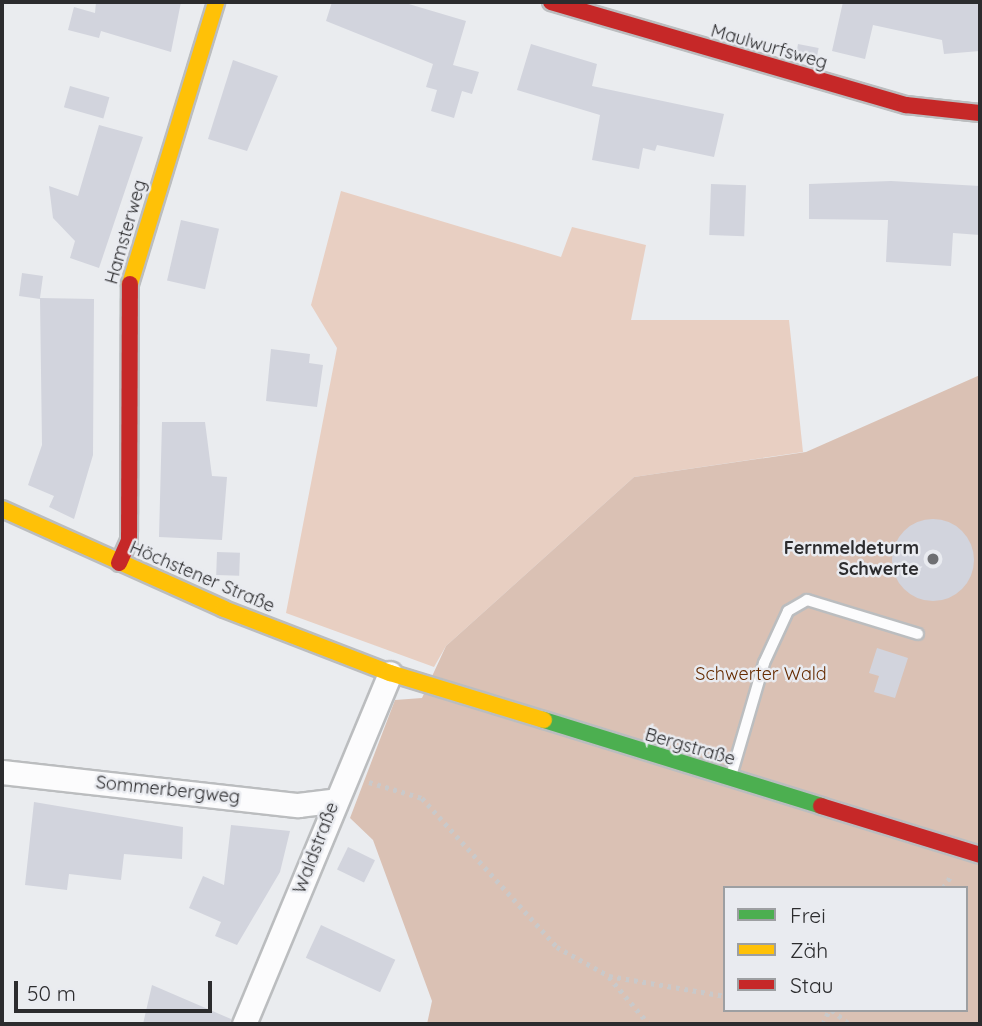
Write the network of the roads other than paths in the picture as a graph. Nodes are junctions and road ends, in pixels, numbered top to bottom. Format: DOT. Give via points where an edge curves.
graph roads {
  1 [pos="216,2"];
  2 [pos="551,2"];
  3 [pos="980,113"];
  4 [pos="2,509"];
  5 [pos="119,563"];
  6 [pos="918,634"];
  7 [pos="390,673"];
  8 [pos="2,772"];
  9 [pos="731,779"];
  10 [pos="333,801"];
  11 [pos="980,855"];
  12 [pos="244,1024"];
  1 -- 5 [label="main road, Hamsterweg" via="128,291 129,541"];
  2 -- 3 [label="main road, Maulwurfsweg" via="793,76 906,105"];
  4 -- 5 [label="main road, Höchstener Straße"];
  5 -- 7 [label="main road, Höchstener Straße"];
  6 -- 9 [label="lane" via="807,600 788,611 765,663"];
  7 -- 9 [label="main road, Bergstraße"];
  7 -- 10 [label="street, Waldstraße"];
  8 -- 10 [label="street, Sommerbergweg" via="298,805"];
  9 -- 11 [label="main road, Bergstraße"];
  10 -- 12 [label="street, Waldstraße"];
}
